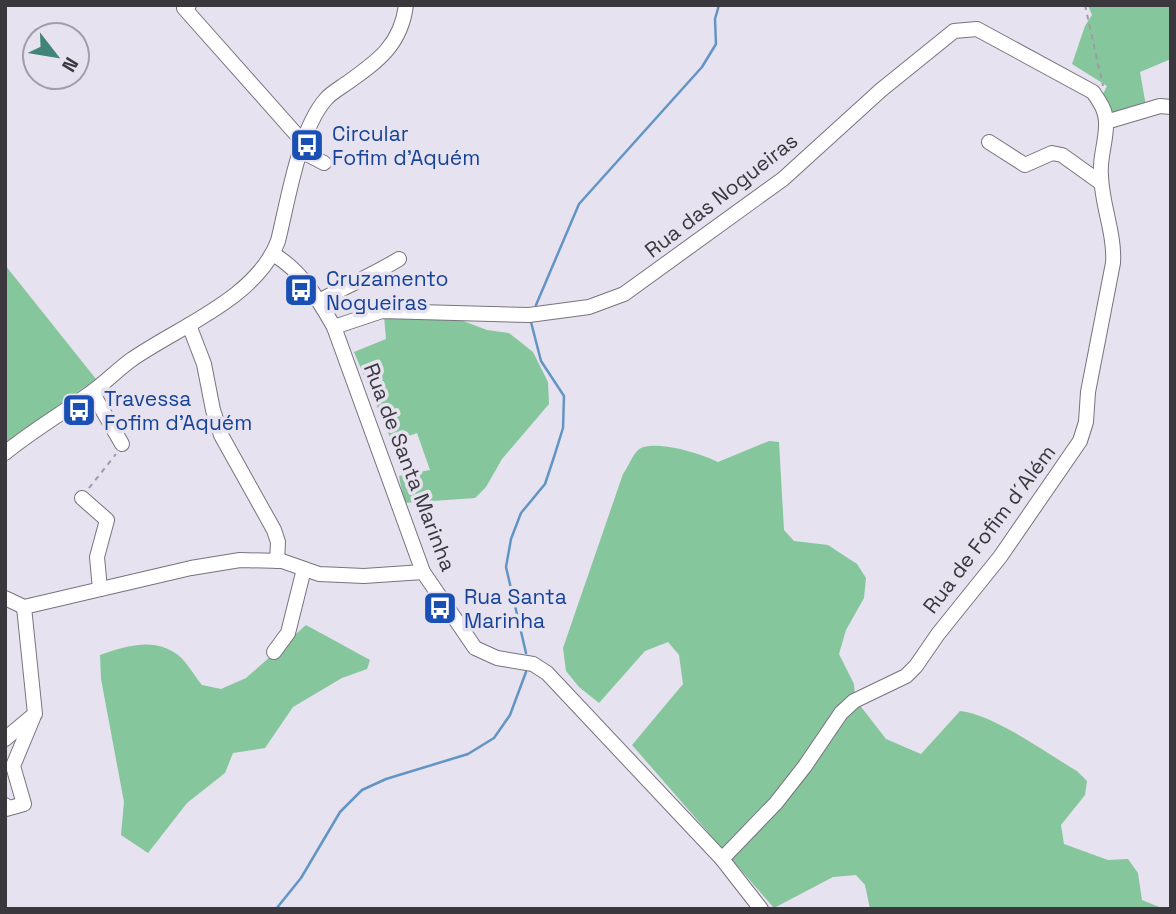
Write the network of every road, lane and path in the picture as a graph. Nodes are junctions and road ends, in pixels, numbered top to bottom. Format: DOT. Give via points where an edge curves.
graph roads {
  1 [pos="189,5"];
  2 [pos="406,5"];
  3 [pos="1084,5"];
  4 [pos="1103,88"];
  5 [pos="1171,107"];
  6 [pos="1106,122"];
  7 [pos="989,142"];
  8 [pos="302,147"];
  9 [pos="324,163"];
  10 [pos="1101,183"];
  11 [pos="273,254"];
  12 [pos="399,259"];
  13 [pos="319,301"];
  14 [pos="189,325"];
  15 [pos="334,327"];
  16 [pos="92,392"];
  17 [pos="122,444"];
  18 [pos="5,453"];
  19 [pos="82,498"];
  20 [pos="277,561"];
  21 [pos="304,569"];
  22 [pos="423,572"];
  23 [pos="100,589"];
  24 [pos="5,598"];
  25 [pos="24,607"];
  26 [pos="274,652"];
  27 [pos="35,714"];
  28 [pos="5,738"];
  29 [pos="9,767"];
  30 [pos="5,805"];
  31 [pos="722,859"];
  32 [pos="761,909"];
  1 -- 8 [label="street" via="184,8"];
  2 -- 8 [label="street" via="394,44 326,99"];
  3 -- 4 [label="path"];
  5 -- 6 [label="street"];
  6 -- 10 [label="street, Rua de Fofim d´Além"];
  6 -- 15 [label="street, Rua das Nogueiras" via="1093,92 977,29 954,31 783,179 624,294 589,307 528,315 382,311"];
  7 -- 10 [label="street" via="1025,165 1052,153 1062,155"];
  8 -- 9 [label="street"];
  8 -- 11 [label="street"];
  10 -- 31 [label="street, Rua de Fofim d´Além" via="1113,263 1080,441 1000,557 916,666 841,713 776,803"];
  11 -- 13 [label="street, Rua de Santa Marinha" via="295,270"];
  11 -- 14 [label="street" via="229,299"];
  12 -- 13 [label="street"];
  13 -- 15 [label="street, Rua de Santa Marinha"];
  14 -- 16 [label="street" via="131,360"];
  14 -- 20 [label="street" via="204,364 216,422 274,530"];
  15 -- 22 [label="street, Rua de Santa Marinha"];
  16 -- 17 [label="street"];
  16 -- 18 [label="street"];
  17 -- 19 [label="path"];
  19 -- 23 [label="street" via="107,520 97,557"];
  20 -- 21 [label="street"];
  20 -- 23 [label="street" via="240,560"];
  21 -- 22 [label="street" via="364,576"];
  21 -- 26 [label="street" via="288,633"];
  22 -- 31 [label="street, Rua de Santa Marinha" via="475,648 497,658 533,664 547,673"];
  23 -- 25 [label="street"];
  24 -- 25 [label="street"];
  25 -- 27 [label="street"];
  27 -- 28 [label="street"];
  27 -- 29 [label="street"];
  29 -- 30 [label="street" via="24,804 6,809"];
  31 -- 32 [label="street, Rua de Santa Marinha"];
}
